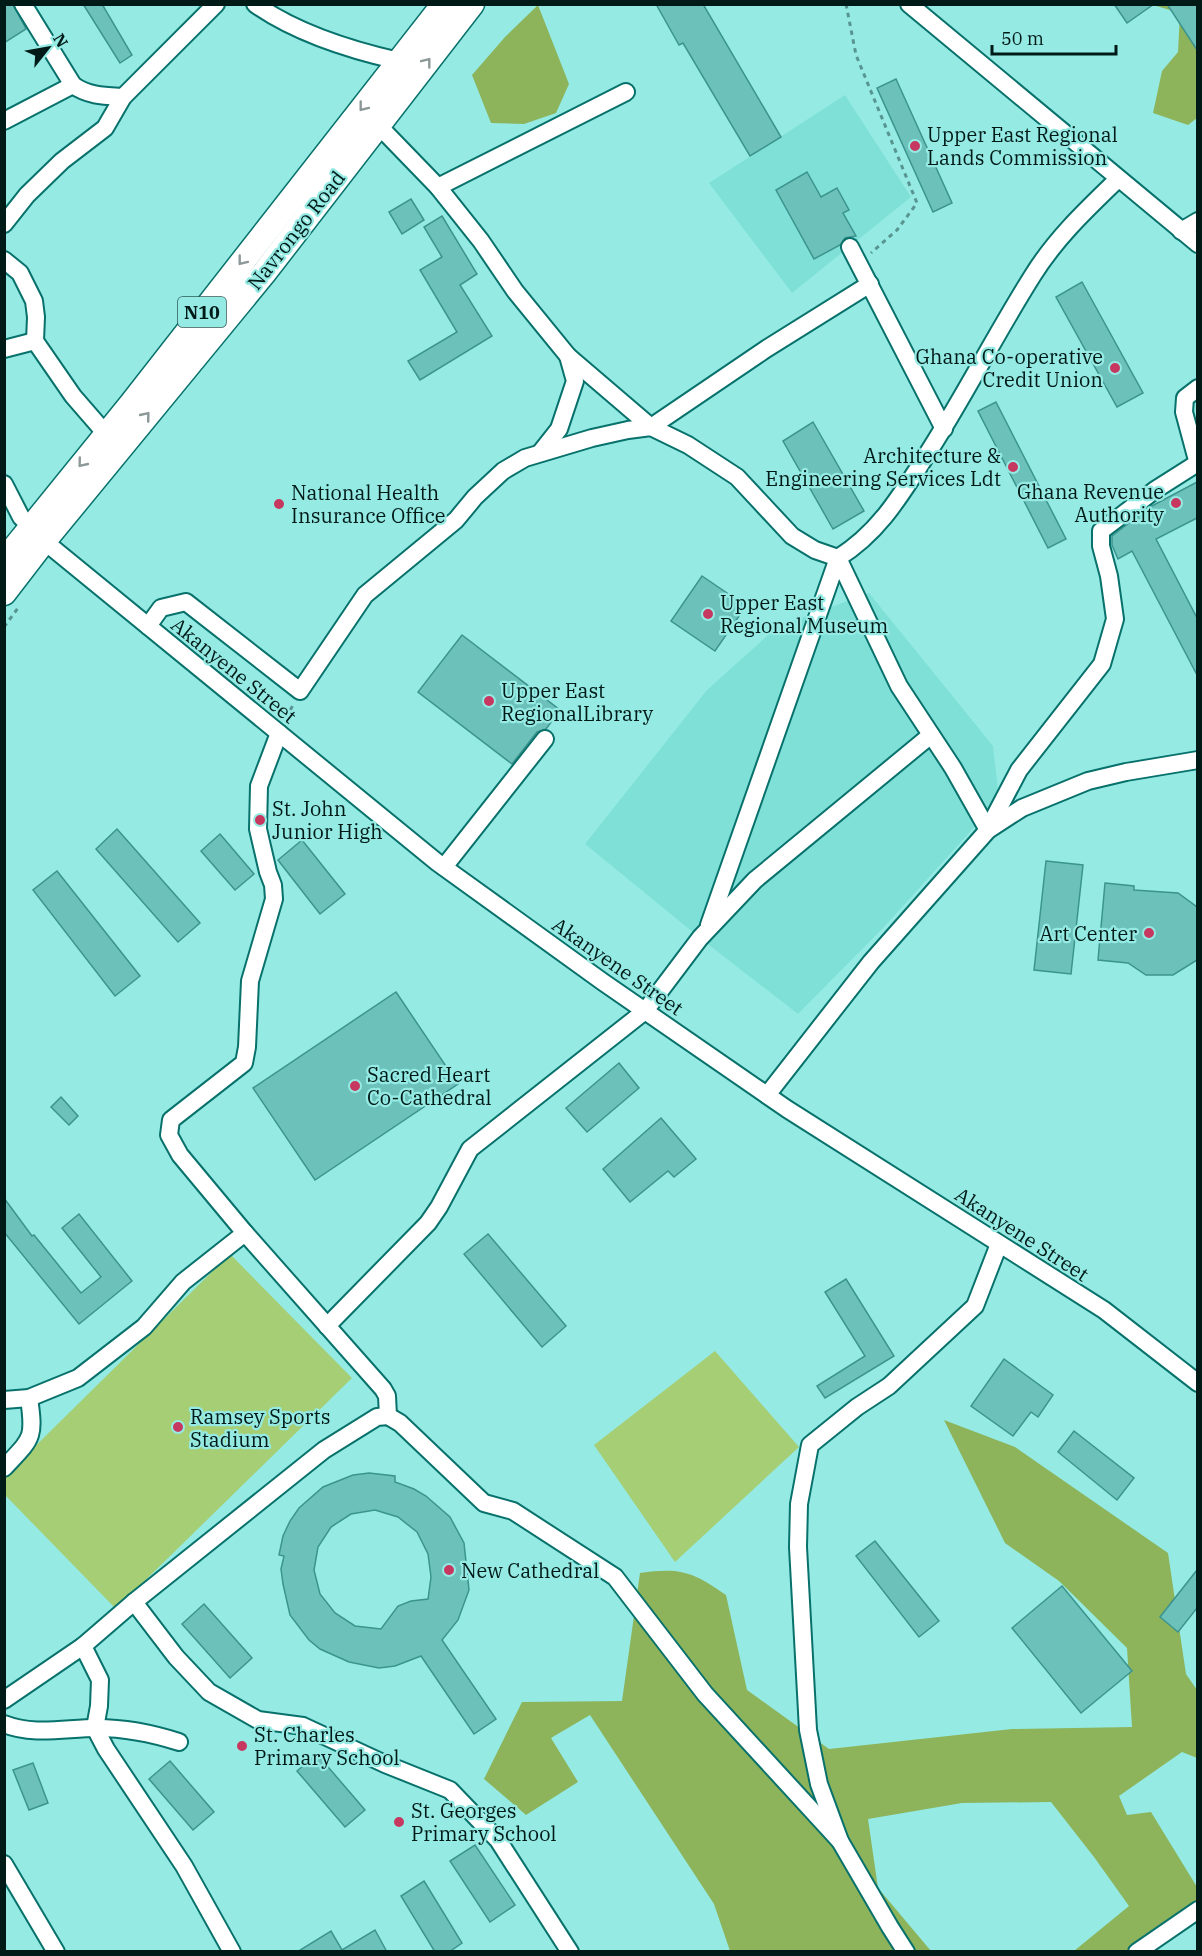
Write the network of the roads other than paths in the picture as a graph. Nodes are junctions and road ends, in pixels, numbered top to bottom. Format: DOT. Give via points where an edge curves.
graph roads {
  1 [pos="23,4"];
  2 [pos="216,4"];
  3 [pos="255,4"];
  4 [pos="444,4"];
  5 [pos="472,4"];
  6 [pos="909,4"];
  7 [pos="399,61"];
  8 [pos="72,85"];
  9 [pos="626,92"];
  10 [pos="123,96"];
  11 [pos="4,122"];
  12 [pos="378,124"];
  13 [pos="1118,180"];
  14 [pos="438,187"];
  15 [pos="1197,221"];
  16 [pos="4,224"];
  17 [pos="1181,231"];
  18 [pos="1197,244"];
  19 [pos="850,246"];
  20 [pos="4,260"];
  21 [pos="870,284"];
  22 [pos="35,341"];
  23 [pos="4,349"];
  24 [pos="568,356"];
  25 [pos="1197,388"];
  26 [pos="651,427"];
  27 [pos="944,429"];
  28 [pos="106,434"];
  29 [pos="540,453"];
  30 [pos="1197,464"];
  31 [pos="4,484"];
  32 [pos="37,535"];
  33 [pos="838,558"];
  34 [pos="4,561"];
  35 [pos="4,593"];
  36 [pos="148,626"];
  37 [pos="279,733"];
  38 [pos="931,735"];
  39 [pos="545,739"];
  40 [pos="1197,760"];
  41 [pos="988,830"];
  42 [pos="444,867"];
  43 [pos="708,930"];
  44 [pos="645,1011"];
  45 [pos="767,1095"];
  46 [pos="245,1233"];
  47 [pos="999,1244"];
  48 [pos="327,1326"];
  49 [pos="1197,1383"];
  50 [pos="29,1398"];
  51 [pos="4,1400"];
  52 [pos="388,1416"];
  53 [pos="4,1468"];
  54 [pos="134,1602"];
  55 [pos="82,1646"];
  56 [pos="4,1700"];
  57 [pos="4,1725"];
  58 [pos="95,1728"];
  59 [pos="179,1742"];
  60 [pos="840,1841"];
  61 [pos="4,1863"];
  62 [pos="1197,1910"];
  63 [pos="56,1952"];
  64 [pos="232,1952"];
  65 [pos="570,1952"];
  66 [pos="906,1952"];
  67 [pos="1137,1952"];
  1 -- 8 [label="street"];
  2 -- 10 [label="street"];
  3 -- 7 [label="street" via="327,40"];
  4 -- 7 [label="highway, Navrongo Road / N10"];
  12 -- 5 [label="highway, Navrongo Road / N10, one-way"];
  6 -- 13 [label="street"];
  7 -- 28 [label="highway, Navrongo Road / N10, one-way"];
  8 -- 10 [label="street" via="81,92"];
  8 -- 11 [label="street"];
  9 -- 14 [label="street"];
  10 -- 16 [label="street" via="105,128 62,161"];
  12 -- 14 [label="street"];
  32 -- 12 [label="highway, Navrongo Road / N10, one-way" via="264,273"];
  13 -- 17 [label="street"];
  13 -- 27 [label="street" via="1074,220 1034,273"];
  14 -- 24 [label="street"];
  15 -- 17 [label="street"];
  17 -- 18 [label="street"];
  19 -- 21 [label="street"];
  20 -- 22 [label="street" via="20,273 34,301"];
  21 -- 26 [label="street"];
  21 -- 27 [label="street"];
  22 -- 23 [label="street"];
  22 -- 28 [label="street"];
  24 -- 26 [label="street"];
  24 -- 29 [label="street" via="575,381 559,429"];
  25 -- 30 [label="street" via="1185,398 1184,412"];
  26 -- 29 [label="street"];
  26 -- 33 [label="street" via="688,445 737,477 792,536"];
  27 -- 33 [label="street" via="876,528"];
  28 -- 32 [label="highway, Navrongo Road / N10, one-way"];
  29 -- 36 [label="street" via="503,471 456,520 365,595 300,691 186,602 161,608"];
  30 -- 41 [label="street" via="1101,531 1115,619 1102,664 1019,770"];
  31 -- 32 [label="street, Akanyene Street" via="21,517"];
  32 -- 34 [label="highway, Navrongo Road / N10"];
  32 -- 35 [label="highway, Navrongo Road / N10"];
  32 -- 36 [label="street, Akanyene Street"];
  33 -- 38 [label="street" via="899,686"];
  33 -- 43 [label="street"];
  36 -- 37 [label="street, Akanyene Street"];
  37 -- 42 [label="street, Akanyene Street"];
  37 -- 46 [label="street" via="259,786 258,829 274,899 250,981 244,1063 171,1120 169,1135 180,1155"];
  38 -- 41 [label="street"];
  38 -- 43 [label="street" via="755,880"];
  39 -- 42 [label="street"];
  40 -- 41 [label="street" via="1088,781 1022,808"];
  41 -- 45 [label="street" via="871,962"];
  42 -- 44 [label="street, Akanyene Street"];
  43 -- 44 [label="street"];
  44 -- 45 [label="street, Akanyene Street"];
  44 -- 48 [label="street" via="470,1149 429,1223"];
  45 -- 47 [label="street, Akanyene Street"];
  46 -- 48 [label="street"];
  46 -- 50 [label="street" via="183,1282 144,1327 78,1378"];
  47 -- 49 [label="street, Akanyene Street" via="1104,1310"];
  47 -- 60 [label="street" via="975,1306 889,1386 810,1445 799,1504 798,1547 808,1730 819,1784"];
  48 -- 52 [label="street" via="383,1389"];
  50 -- 51 [label="street"];
  50 -- 53 [label="street" via="33,1426 28,1443"];
  52 -- 54 [label="street" via="377,1417 324,1450"];
  52 -- 60 [label="street" via="484,1503 513,1511 615,1577 705,1694"];
  54 -- 55 [label="street"];
  54 -- 65 [label="street" via="209,1692 258,1720 303,1726 450,1790 498,1840"];
  55 -- 56 [label="street"];
  55 -- 58 [label="street" via="100,1680"];
  57 -- 58 [label="street" via="42,1731"];
  58 -- 59 [label="street" via="151,1733"];
  58 -- 64 [label="street" via="184,1866"];
  60 -- 66 [label="street"];
  61 -- 63 [label="street"];
  62 -- 67 [label="street"];
}
